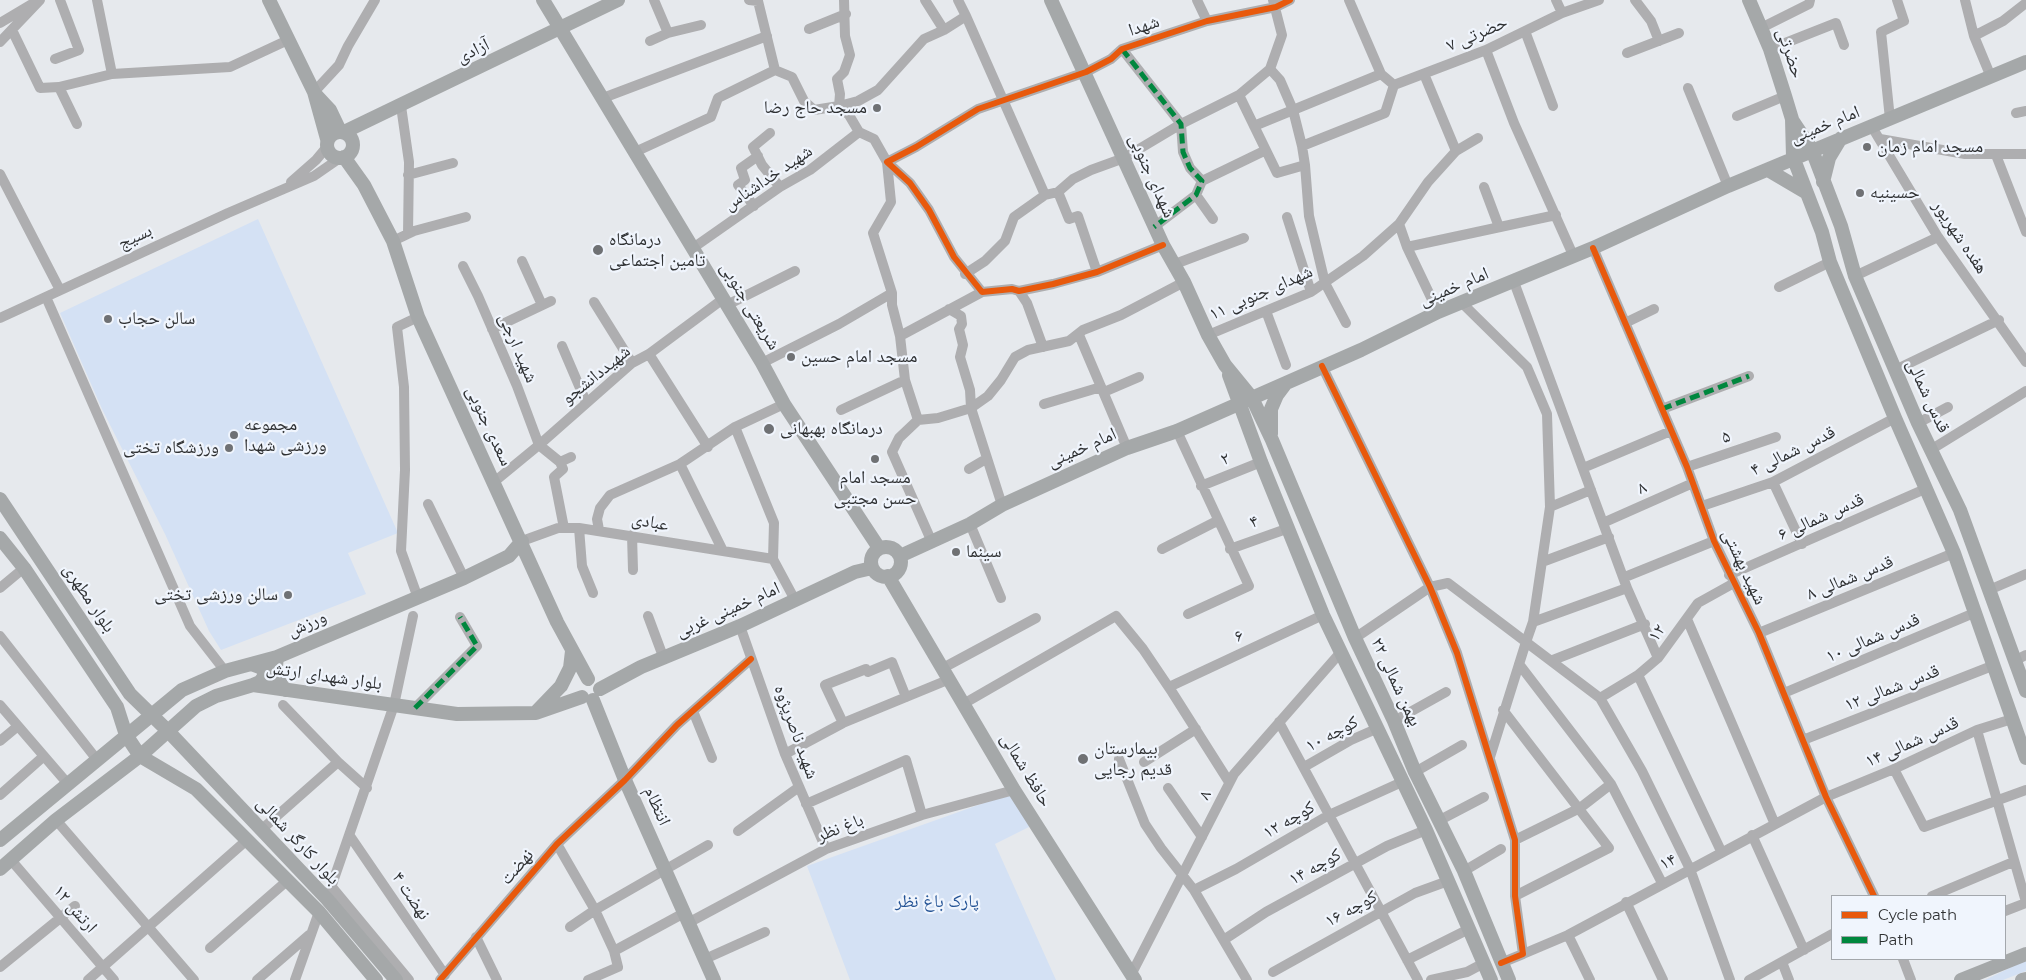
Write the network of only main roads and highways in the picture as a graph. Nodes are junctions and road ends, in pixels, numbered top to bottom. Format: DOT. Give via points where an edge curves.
graph roads {
  1 [pos="269,0"];
  2 [pos="544,0"];
  3 [pos="618,0"];
  4 [pos="1051,0"];
  5 [pos="1749,0"];
  6 [pos="562,29"];
  7 [pos="2026,62"];
  8 [pos="314,92"];
  9 [pos="1792,119"];
  10 [pos="1842,137"];
  11 [pos="327,144"];
  12 [pos="346,144"];
  13 [pos="1812,150"];
  14 [pos="1793,157"];
  15 [pos="1768,170"];
  16 [pos="1822,182"];
  17 [pos="1807,193"];
  18 [pos="1286,382"];
  19 [pos="1245,401"];
  20 [pos="1272,440"];
  21 [pos="0,499"];
  22 [pos="0,538"];
  23 [pos="522,541"];
  24 [pos="879,548"];
  25 [pos="509,556"];
  26 [pos="900,556"];
  27 [pos="532,566"];
  28 [pos="872,568"];
  29 [pos="888,576"];
  30 [pos="572,651"];
  31 [pos="277,657"];
  32 [pos="2021,657"];
  33 [pos="251,664"];
  34 [pos="588,679"];
  35 [pos="253,685"];
  36 [pos="285,690"];
  37 [pos="2026,691"];
  38 [pos="592,695"];
  39 [pos="536,713"];
  40 [pos="152,714"];
  41 [pos="168,731"];
  42 [pos="126,735"];
  43 [pos="140,756"];
  44 [pos="2026,758"];
  45 [pos="0,840"];
  46 [pos="5,865"];
  47 [pos="2026,954"];
  48 [pos="1134,977"];
  49 [pos="712,979"];
  50 [pos="2026,979"];
  51 [pos="376,980"];
  52 [pos="396,980"];
  53 [pos="1491,980"];
  54 [pos="1509,980"];
  55 [pos="1961,980"];
  56 [pos="2022,980"];
  1 -- 8 [label="main road"];
  2 -- 6 [label="main road, شریعتی جنوبی"];
  3 -- 6 [label="main road, آزادی"];
  4 -- 19 [label="main road, شهدای جنوبی" via="1163,246"];
  5 -- 9 [label="main road, حضرتی" via="1770,50"];
  6 -- 12 [label="main road, آزادی" via="401,106"];
  6 -- 24 [label="main road, شریعتی جنوبی" via="784,404"];
  7 -- 10 [label="main road, امام خمینی"];
  8 -- 11 [label="main road"];
  8 -- 12 [label="main road, سعدی جنوبی" via="330,110"];
  9 -- 13 [label="main road, قدس شمالی"];
  9 -- 14 [label="main road"];
  10 -- 13 [label="main road, امام خمینی"];
  10 -- 16 [label="main road" via="1829,158"];
  11 -- 12 [label="main road, آزادی" via="333,133"];
  11 -- 12 [label="main road" via="331,156"];
  12 -- 23 [label="main road, سعدی جنوبی" via="393,241 418,317"];
  13 -- 14 [label="main road, امام خمینی"];
  13 -- 16 [label="main road, قدس شمالی"];
  14 -- 15 [label="main road, امام خمینی"];
  14 -- 17 [label="main road"];
  15 -- 17 [label="main road"];
  15 -- 18 [label="main road, امام خمینی" via="1438,312"];
  16 -- 32 [label="main road, قدس شمالی" via="1841,226 1855,276 1918,423 1960,510 1990,590"];
  17 -- 44 [label="main road" via="1830,262 1954,553"];
  18 -- 19 [label="main road, امام خمینی"];
  18 -- 20 [label="main road" via="1272,409"];
  19 -- 20 [label="main road, ۲۲ بهمن شمالی"];
  19 -- 26 [label="main road, امام خمینی" via="1177,431 1126,448"];
  19 -- 53 [label="main road" via="1261,462 1323,616 1426,830"];
  20 -- 54 [label="main road, ۲۲ بهمن شمالی" via="1355,638 1464,871"];
  21 -- 40 [label="main road, بلوار مطهری" via="130,694"];
  22 -- 42 [label="main road, بلوار مطهری" via="24,568 117,707"];
  23 -- 25 [label="main road, ورزش"];
  23 -- 27 [label="main road, سعدی جنوبی"];
  24 -- 26 [label="main road" via="892,548"];
  24 -- 28 [label="main road" via="872,554"];
  25 -- 27 [label="main road"];
  25 -- 31 [label="main road, ورزش"];
  26 -- 29 [label="main road" via="899,568"];
  27 -- 30 [label="main road, سعدی جنوبی"];
  28 -- 29 [label="main road" via="877,574"];
  28 -- 38 [label="main road, امام خمینی غربی" via="854,572 740,626 641,667"];
  29 -- 48 [label="main road, حافظ شمالی" via="1014,790"];
  30 -- 34 [label="main road, سعدی جنوبی"];
  30 -- 39 [label="main road" via="570,668 561,686"];
  31 -- 33 [label="main road, ورزش"];
  31 -- 36 [label="main road" via="275,675"];
  32 -- 37 [label="main road, قدس شمالی"];
  33 -- 35 [label="main road" via="262,668 265,675"];
  33 -- 40 [label="main road, ورزش" via="225,671 182,690"];
  34 -- 38 [label="main road" via="596,681"];
  34 -- 38 [label="main road" via="580,686"];
  35 -- 36 [label="main road, بلوار شهدای ارتش"];
  35 -- 41 [label="main road, بلوار شهدای ارتش" via="196,706"];
  36 -- 39 [label="main road, بلوار شهدای ارتش" via="457,714"];
  38 -- 39 [label="main road, بلوار شهدای ارتش"];
  38 -- 49 [label="main road, انتظام" via="625,780"];
  40 -- 41 [label="main road, بلوار مطهری"];
  40 -- 42 [label="main road, ورزش"];
  41 -- 43 [label="main road, بلوار شهدای ارتش"];
  41 -- 52 [label="main road, بلوار کارگر شمالی" via="262,830 329,893"];
  42 -- 43 [label="main road, بلوار مطهری"];
  42 -- 45 [label="main road"];
  43 -- 46 [label="main road, بلوار شهدای ارتش" via="56,820"];
  43 -- 51 [label="main road, بلوار کارگر شمالی" via="196,789 319,912"];
  47 -- 55 [label="main road"];
  50 -- 56 [label="main road"];
}
